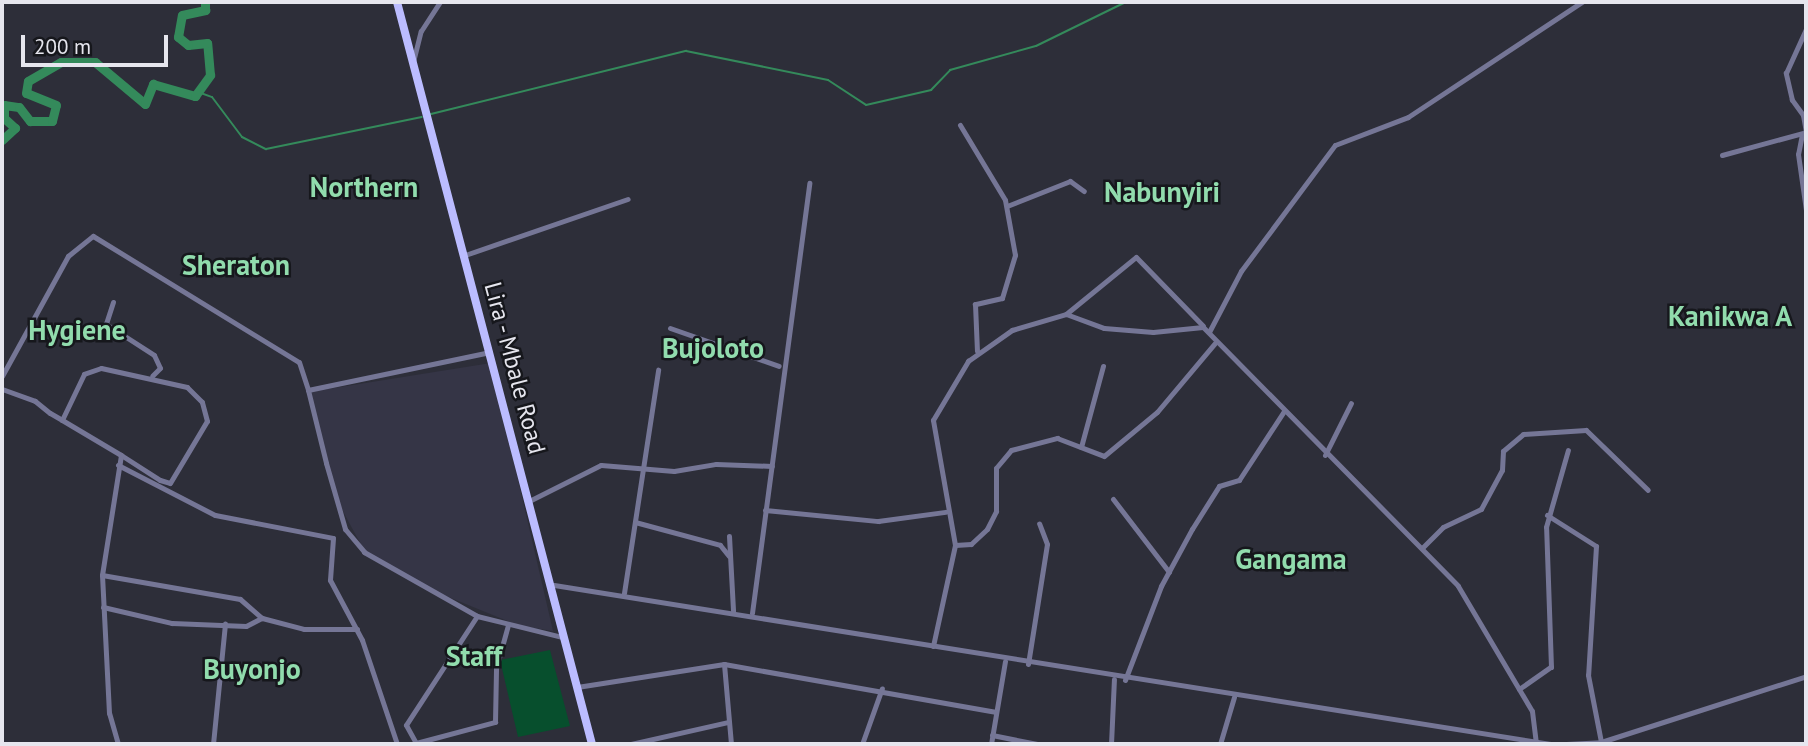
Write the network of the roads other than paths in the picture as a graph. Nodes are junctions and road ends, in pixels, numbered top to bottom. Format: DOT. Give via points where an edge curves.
graph roads {
  1 [pos="397,2"];
  2 [pos="440,2"];
  3 [pos="1582,2"];
  4 [pos="1806,29"];
  5 [pos="412,66"];
  6 [pos="1805,114"];
  7 [pos="960,125"];
  8 [pos="1805,132"];
  9 [pos="1722,155"];
  10 [pos="809,183"];
  11 [pos="1084,191"];
  12 [pos="628,199"];
  13 [pos="1007,206"];
  14 [pos="1806,210"];
  15 [pos="465,256"];
  16 [pos="113,302"];
  17 [pos="1066,314"];
  18 [pos="1203,327"];
  19 [pos="670,328"];
  20 [pos="1209,332"];
  21 [pos="1215,343"];
  22 [pos="976,351"];
  23 [pos="490,352"];
  24 [pos="779,366"];
  25 [pos="1103,366"];
  26 [pos="658,370"];
  27 [pos="2,376"];
  28 [pos="152,376"];
  29 [pos="2,389"];
  30 [pos="308,390"];
  31 [pos="1351,403"];
  32 [pos="1284,411"];
  33 [pos="62,420"];
  34 [pos="1082,446"];
  35 [pos="1568,450"];
  36 [pos="1325,454"];
  37 [pos="121,455"];
  38 [pos="648,464"];
  39 [pos="118,466"];
  40 [pos="772,466"];
  41 [pos="1648,490"];
  42 [pos="1113,499"];
  43 [pos="531,500"];
  44 [pos="765,510"];
  45 [pos="945,512"];
  46 [pos="1547,515"];
  47 [pos="635,522"];
  48 [pos="1039,523"];
  49 [pos="729,536"];
  50 [pos="955,545"];
  51 [pos="1423,547"];
  52 [pos="729,556"];
  53 [pos="1169,572"];
  54 [pos="102,575"];
  55 [pos="554,584"];
  56 [pos="624,593"];
  57 [pos="103,607"];
  58 [pos="733,611"];
  59 [pos="752,613"];
  60 [pos="477,616"];
  61 [pos="262,618"];
  62 [pos="225,624"];
  63 [pos="508,625"];
  64 [pos="357,629"];
  65 [pos="562,637"];
  66 [pos="933,646"];
  67 [pos="1005,661"];
  68 [pos="724,664"];
  69 [pos="1028,664"];
  70 [pos="1806,676"];
  71 [pos="1114,679"];
  72 [pos="1125,680"];
  73 [pos="577,687"];
  74 [pos="882,688"];
  75 [pos="1519,690"];
  76 [pos="1234,697"];
  77 [pos="995,712"];
  78 [pos="728,723"];
  79 [pos="992,735"];
  80 [pos="1601,742"];
  81 [pos="118,744"];
  82 [pos="213,744"];
  83 [pos="397,744"];
  84 [pos="592,744"];
  85 [pos="631,744"];
  86 [pos="731,744"];
  87 [pos="863,744"];
  88 [pos="991,744"];
  89 [pos="1037,744"];
  90 [pos="1111,744"];
  91 [pos="1220,744"];
  92 [pos="1536,744"];
  93 [pos="1550,744"];
  94 [pos="1566,744"];
  1 -- 5 [label="main road, Lira - Mbale Road"];
  2 -- 5 [label="street" via="421,31"];
  3 -- 20 [label="street" via="1408,117 1335,145 1241,271"];
  4 -- 6 [label="street" via="1786,73 1792,100"];
  5 -- 15 [label="main road, Lira - Mbale Road"];
  6 -- 8 [label="street"];
  7 -- 13 [label="street"];
  8 -- 9 [label="street"];
  8 -- 14 [label="street"];
  10 -- 24 [label="street"];
  11 -- 13 [label="street" via="1070,181"];
  12 -- 15 [label="street"];
  13 -- 22 [label="street" via="1014,275 1000,301 975,304"];
  15 -- 23 [label="main road, Lira - Mbale Road"];
  16 -- 28 [label="street" via="106,324 155,355 160,368"];
  17 -- 18 [label="street" via="1104,328"];
  17 -- 18 [label="street" via="1136,257"];
  17 -- 22 [label="street" via="1012,330"];
  18 -- 20 [label="street"];
  19 -- 24 [label="street"];
  20 -- 21 [label="street"];
  21 -- 32 [label="street"];
  21 -- 34 [label="street" via="1171,398 1108,453 1097,456"];
  22 -- 45 [label="street" via="933,420"];
  23 -- 30 [label="street"];
  23 -- 43 [label="main road, Lira - Mbale Road"];
  24 -- 40 [label="street"];
  25 -- 34 [label="street"];
  26 -- 38 [label="street"];
  27 -- 30 [label="street" via="68,256 93,236 299,362"];
  28 -- 33 [label="street" via="88,370"];
  28 -- 37 [label="street" via="200,398 205,432 174,482"];
  29 -- 33 [label="street"];
  30 -- 60 [label="street" via="350,538 413,583"];
  31 -- 36 [label="street"];
  32 -- 36 [label="street"];
  32 -- 53 [label="street" via="1239,480 1219,486"];
  33 -- 37 [label="street"];
  34 -- 50 [label="street" via="1050,438 1011,450 996,468 996,511 987,529 971,544"];
  35 -- 46 [label="street" via="1565,479"];
  36 -- 51 [label="street"];
  37 -- 39 [label="street"];
  38 -- 40 [label="street" via="674,471 716,464"];
  38 -- 43 [label="street" via="592,467"];
  38 -- 47 [label="street"];
  39 -- 54 [label="street"];
  39 -- 64 [label="street" via="215,515 332,538 330,580"];
  40 -- 44 [label="street"];
  41 -- 51 [label="street" via="1586,430 1523,434 1503,451 1502,470 1481,509 1443,527"];
  42 -- 53 [label="street"];
  43 -- 55 [label="main road, Lira - Mbale Road"];
  44 -- 45 [label="street" via="878,521"];
  44 -- 59 [label="street"];
  45 -- 50 [label="street"];
  46 -- 75 [label="street" via="1552,662"];
  46 -- 80 [label="street" via="1597,546 1588,675"];
  47 -- 52 [label="street" via="720,545"];
  47 -- 56 [label="street"];
  48 -- 69 [label="street" via="1047,544"];
  49 -- 52 [label="street"];
  50 -- 66 [label="street"];
  51 -- 75 [label="street" via="1466,598"];
  52 -- 58 [label="street" via="735,570"];
  53 -- 72 [label="street"];
  54 -- 57 [label="street"];
  54 -- 61 [label="street" via="240,599"];
  55 -- 56 [label="street"];
  55 -- 65 [label="main road, Lira - Mbale Road"];
  56 -- 58 [label="street"];
  57 -- 62 [label="street" via="172,623"];
  57 -- 81 [label="street" via="109,713"];
  58 -- 59 [label="street"];
  59 -- 66 [label="street"];
  60 -- 63 [label="street"];
  60 -- 63 [label="street" via="406,725 416,743 495,722 496,668"];
  61 -- 62 [label="street"];
  61 -- 64 [label="street" via="304,629"];
  62 -- 82 [label="street"];
  63 -- 65 [label="street"];
  64 -- 83 [label="street"];
  65 -- 73 [label="main road, Lira - Mbale Road"];
  66 -- 67 [label="street"];
  67 -- 69 [label="street"];
  67 -- 77 [label="street"];
  68 -- 73 [label="street"];
  68 -- 74 [label="street"];
  68 -- 78 [label="street"];
  69 -- 71 [label="street"];
  70 -- 80 [label="street"];
  71 -- 72 [label="street"];
  71 -- 90 [label="street"];
  72 -- 76 [label="street"];
  73 -- 84 [label="main road, Lira - Mbale Road"];
  74 -- 77 [label="street"];
  74 -- 87 [label="street"];
  75 -- 92 [label="street" via="1534,718"];
  76 -- 91 [label="street"];
  76 -- 92 [label="street"];
  77 -- 79 [label="street"];
  78 -- 85 [label="street"];
  78 -- 86 [label="street"];
  79 -- 88 [label="street"];
  79 -- 89 [label="street"];
  80 -- 94 [label="street"];
  92 -- 93 [label="street"];
}
